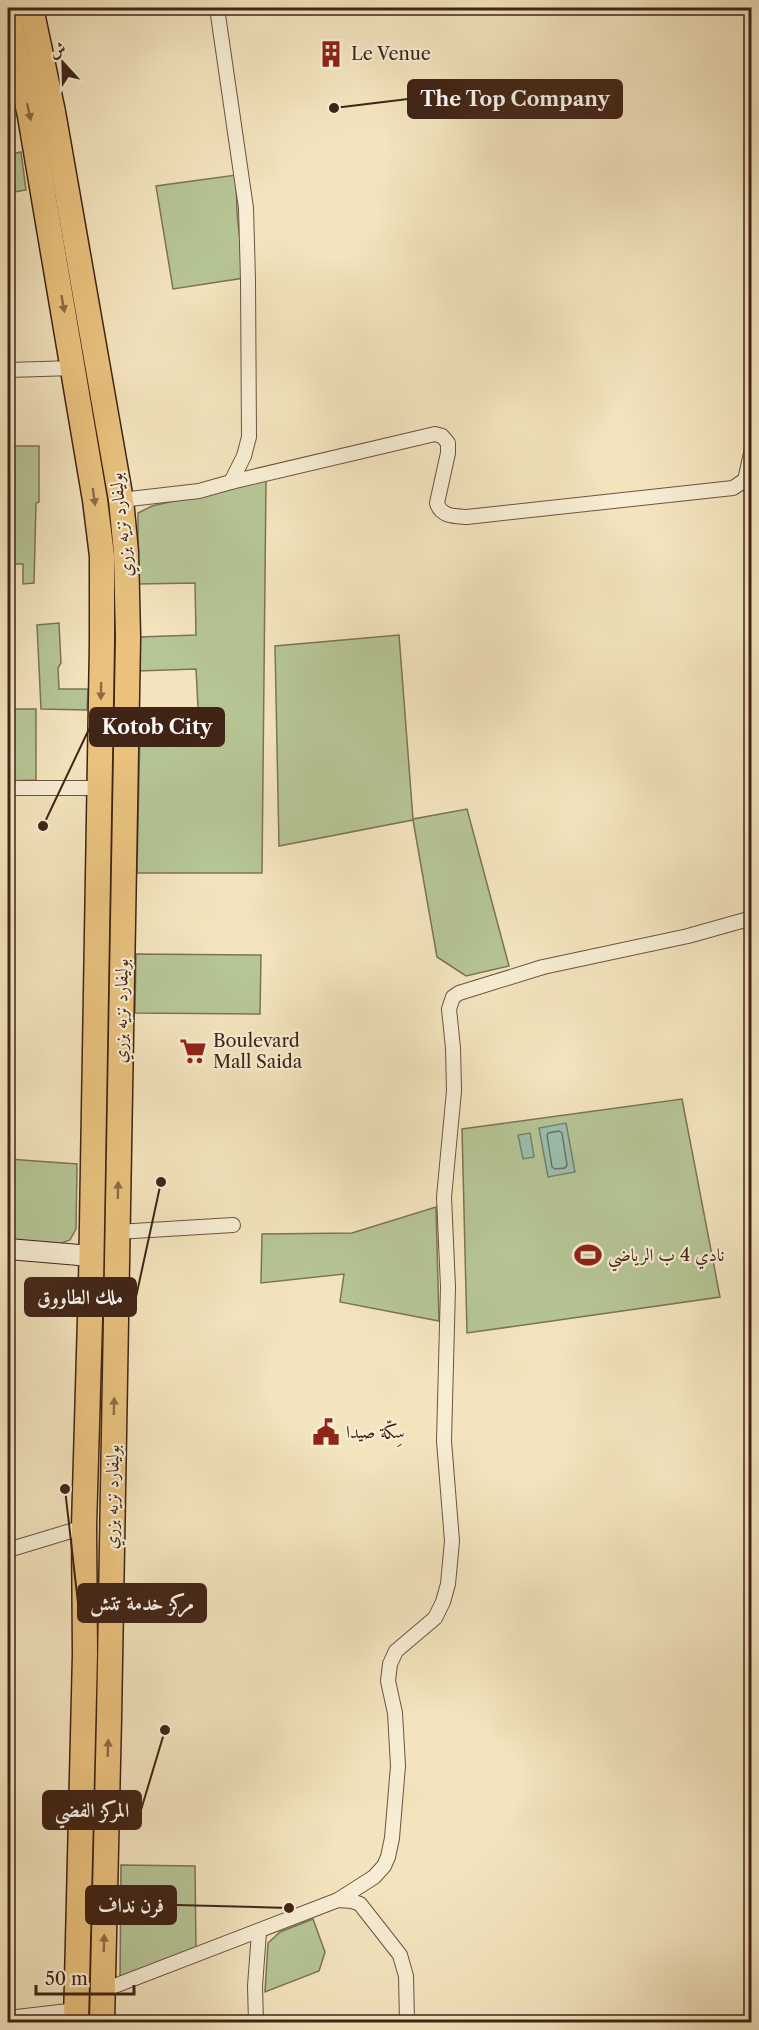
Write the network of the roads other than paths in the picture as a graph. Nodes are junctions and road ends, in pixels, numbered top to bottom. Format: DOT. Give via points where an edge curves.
graph roads {
  1 [pos="31,8"];
  2 [pos="217,8"];
  3 [pos="8,14"];
  4 [pos="74,368"];
  5 [pos="8,370"];
  6 [pos="752,449"];
  7 [pos="231,482"];
  8 [pos="121,500"];
  9 [pos="8,788"];
  10 [pos="99,788"];
  11 [pos="752,918"];
  12 [pos="233,1225"];
  13 [pos="117,1232"];
  14 [pos="8,1249"];
  15 [pos="91,1256"];
  16 [pos="84,1527"];
  17 [pos="8,1550"];
  18 [pos="338,1900"];
  19 [pos="259,1932"];
  20 [pos="104,1990"];
  21 [pos="76,2016"];
  22 [pos="8,2018"];
  23 [pos="102,2022"];
  24 [pos="256,2022"];
  25 [pos="406,2022"];
  1 -- 8 [label="highway, بوليفارد نزيه بزري"];
  2 -- 7 [label="street" via="243,183 248,270 249,437"];
  3 -- 4 [label="highway, بوليفارد نزيه بزري, one-way"];
  4 -- 5 [label="street"];
  4 -- 10 [label="highway, بوليفارد نزيه بزري, one-way" via="102,556"];
  6 -- 7 [label="street" via="744,480 733,488 467,517 444,514 438,508 448,443 435,434"];
  7 -- 8 [label="street" via="199,491"];
  13 -- 8 [label="highway, بوليفارد نزيه بزري, one-way" via="128,637"];
  9 -- 10 [label="street"];
  10 -- 15 [label="highway, بوليفارد نزيه بزري"];
  11 -- 18 [label="street" via="543,967 459,993 451,1002 454,1091 444,1197 448,1287 444,1441 452,1541 448,1584 435,1618 396,1651 390,1664 388,1681 395,1713 398,1766 388,1857 374,1877"];
  12 -- 13 [label="street"];
  20 -- 13 [label="highway, بوليفارد نزيه بزري, one-way"];
  14 -- 15 [label="street"];
  15 -- 16 [label="highway, بوليفارد نزيه بزري"];
  16 -- 17 [label="street"];
  16 -- 21 [label="highway, بوليفارد نزيه بزري" via="86,1654"];
  18 -- 19 [label="street"];
  18 -- 25 [label="street" via="360,1904 400,1954 406,1976"];
  19 -- 20 [label="street"];
  19 -- 24 [label="street"];
  20 -- 23 [label="highway, بوليفارد نزيه بزري"];
  21 -- 22 [label="street"];
}
